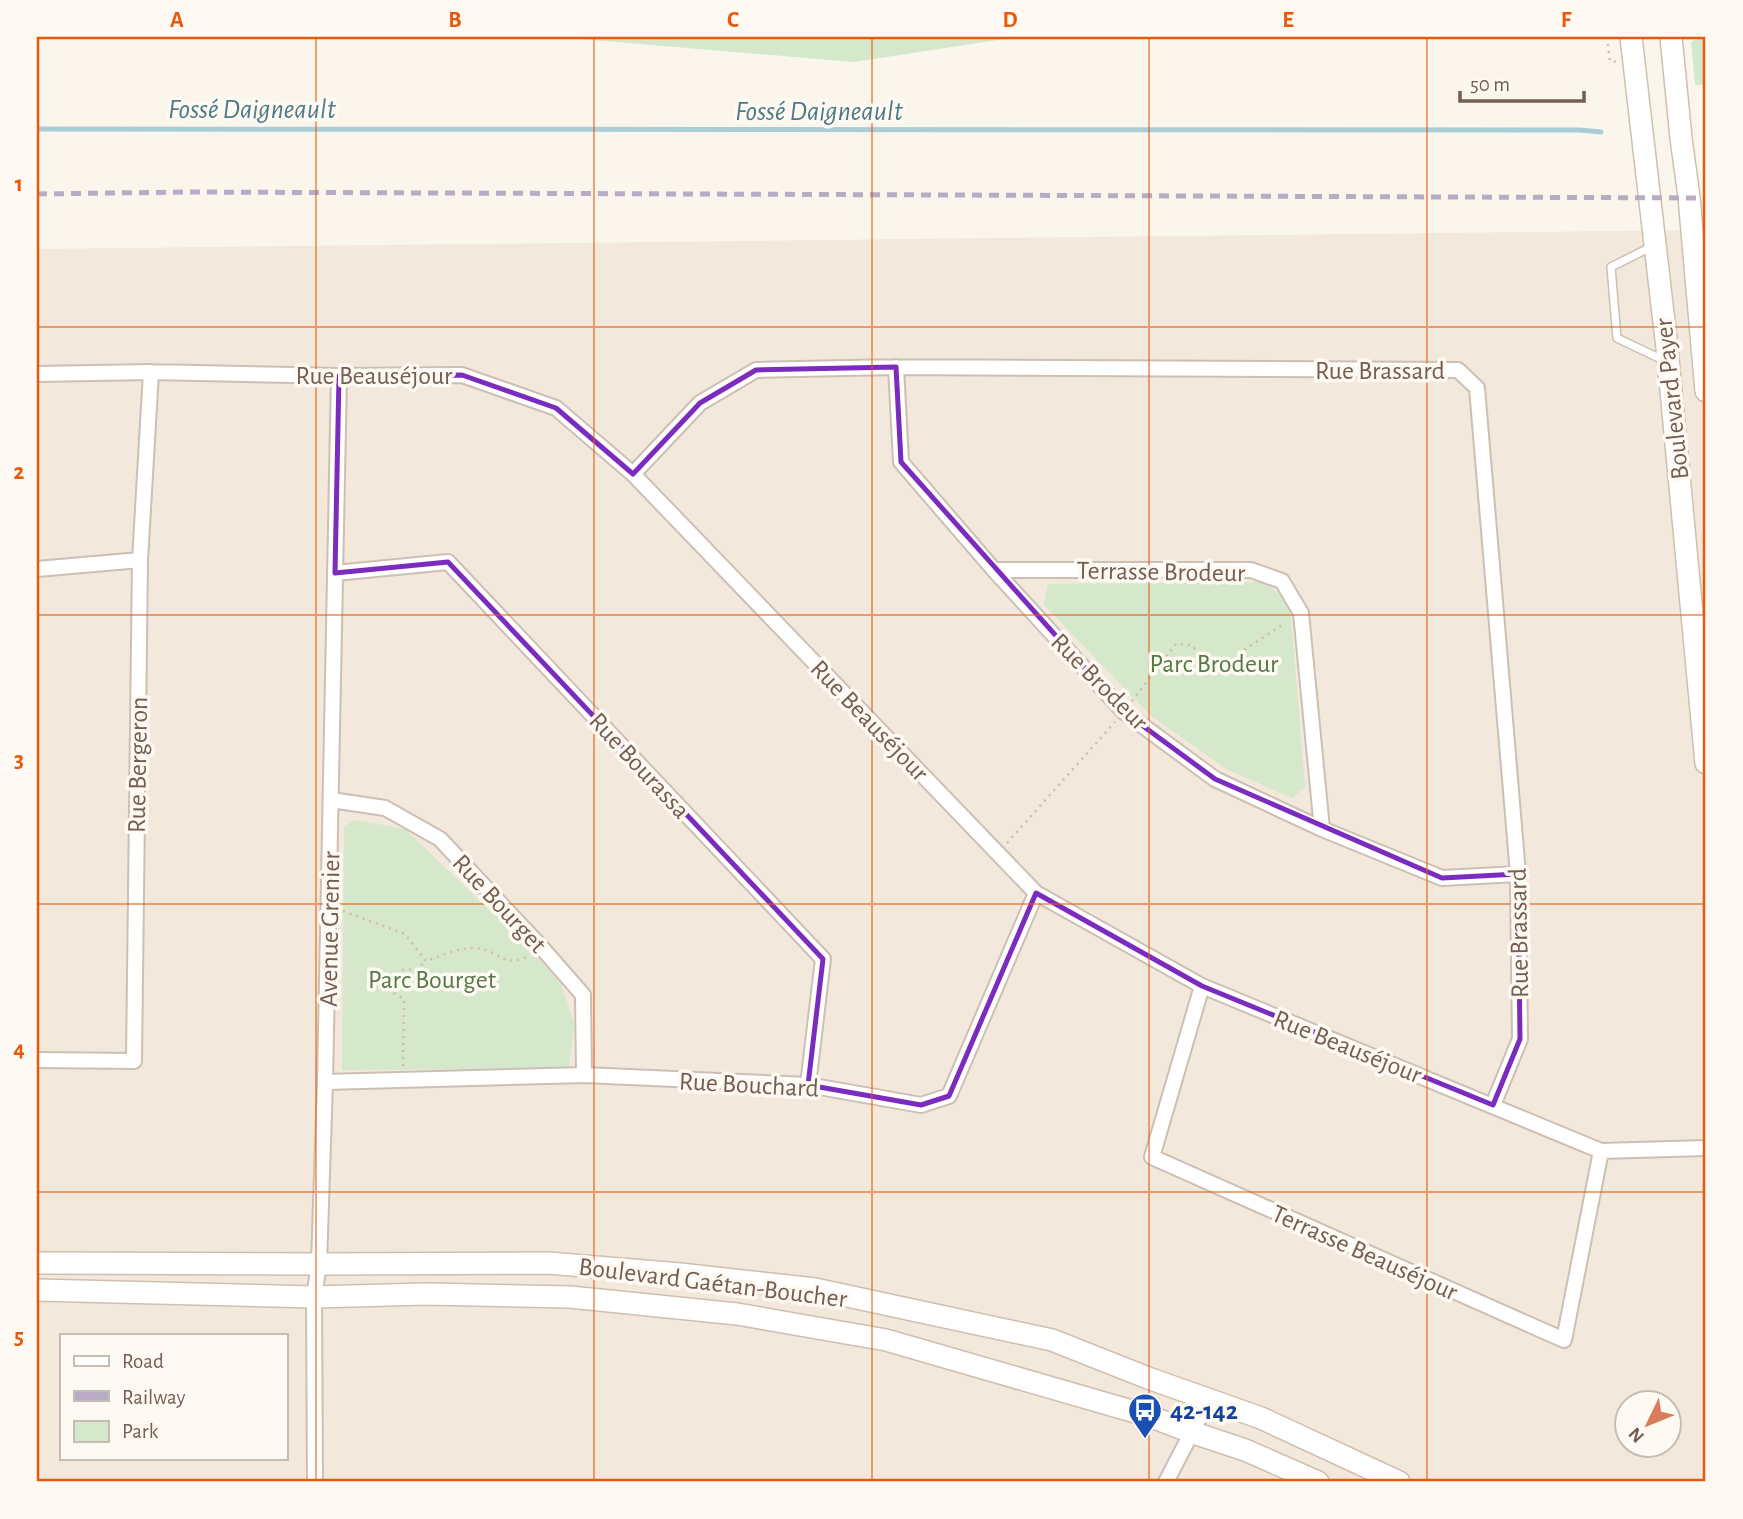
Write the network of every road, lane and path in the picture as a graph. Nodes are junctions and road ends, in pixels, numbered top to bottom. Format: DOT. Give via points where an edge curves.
graph roads {
  1 [pos="1632,37"];
  2 [pos="1671,37"];
  3 [pos="1655,245"];
  4 [pos="1668,362"];
  5 [pos="896,367"];
  6 [pos="151,372"];
  7 [pos="37,374"];
  8 [pos="339,376"];
  9 [pos="1705,383"];
  10 [pos="1671,385"];
  11 [pos="1706,391"];
  12 [pos="633,474"];
  13 [pos="140,561"];
  14 [pos="37,569"];
  15 [pos="994,570"];
  16 [pos="335,573"];
  17 [pos="1301,613"];
  18 [pos="1124,712"];
  19 [pos="1706,762"];
  20 [pos="331,800"];
  21 [pos="1322,828"];
  22 [pos="998,853"];
  23 [pos="1518,874"];
  24 [pos="1036,892"];
  25 [pos="330,906"];
  26 [pos="542,948"];
  27 [pos="426,961"];
  28 [pos="1202,986"];
  29 [pos="37,1060"];
  30 [pos="584,1076"];
  31 [pos="403,1079"];
  32 [pos="326,1082"];
  33 [pos="808,1085"];
  34 [pos="1493,1105"];
  35 [pos="1706,1148"];
  36 [pos="1601,1151"];
  37 [pos="37,1263"];
  38 [pos="319,1264"];
  39 [pos="37,1290"];
  40 [pos="314,1297"];
  41 [pos="1209,1399"];
  42 [pos="1191,1432"];
  43 [pos="315,1482"];
  44 [pos="1166,1482"];
  45 [pos="1318,1482"];
  46 [pos="1399,1482"];
  1 -- 3 [label="main road, Boulevard Payer"];
  2 -- 9 [label="main road, Boulevard Payer"];
  3 -- 4 [label="main road, Boulevard Payer"];
  3 -- 4 [label="lane" via="1611,267 1617,338"];
  4 -- 10 [label="main road, Boulevard Payer"];
  5 -- 12 [label="street, Rue Brassard" via="756,370 701,403"];
  5 -- 15 [label="street, Rue Brodeur" via="901,462"];
  5 -- 23 [label="street, Rue Brassard" via="1458,370 1477,388"];
  6 -- 7 [label="street, Rue Beauséjour"];
  6 -- 8 [label="street, Rue Beauséjour"];
  6 -- 13 [label="street, Rue Bergeron"];
  8 -- 12 [label="street, Rue Beauséjour" via="462,375 556,408"];
  8 -- 16 [label="street, Avenue Grenier"];
  9 -- 10 [label="main road"];
  9 -- 11 [label="main road, Boulevard Payer"];
  10 -- 19 [label="main road, Boulevard Payer"];
  12 -- 22 [label="street, Rue Beauséjour"];
  13 -- 14 [label="street"];
  13 -- 29 [label="street, Rue Bergeron" via="134,1061"];
  15 -- 17 [label="street, Terrasse Brodeur" via="1251,570 1282,581"];
  15 -- 18 [label="street, Rue Brodeur"];
  16 -- 20 [label="street, Avenue Grenier"];
  16 -- 33 [label="street, Rue Bourassa" via="448,562 823,959"];
  17 -- 18 [label="path" via="1244,650 1243,662 1227,660 1212,671 1192,645 1177,643"];
  17 -- 21 [label="street, Terrasse Brodeur"];
  18 -- 21 [label="street, Rue Brodeur" via="1215,779"];
  18 -- 22 [label="path"];
  20 -- 25 [label="street, Avenue Grenier"];
  20 -- 26 [label="street, Rue Bourget" via="385,808 440,839"];
  21 -- 23 [label="street, Rue Brodeur" via="1442,878"];
  22 -- 24 [label="street, Rue Beauséjour"];
  23 -- 34 [label="street, Rue Brassard" via="1520,1039"];
  24 -- 28 [label="street, Rue Beauséjour"];
  24 -- 33 [label="street, Rue Bouchard" via="948,1096 921,1105"];
  25 -- 27 [label="path" via="405,934"];
  25 -- 32 [label="street, Avenue Grenier"];
  26 -- 27 [label="path" via="520,961 475,948"];
  26 -- 30 [label="street, Rue Bourget" via="583,995"];
  27 -- 31 [label="path" via="416,970 404,968 394,978 394,992 404,999"];
  28 -- 34 [label="street, Rue Beauséjour"];
  28 -- 36 [label="street, Terrasse Beauséjour" via="1152,1157 1564,1340"];
  30 -- 31 [label="street, Rue Bouchard"];
  30 -- 33 [label="street, Rue Bouchard"];
  31 -- 32 [label="street, Rue Bouchard"];
  32 -- 38 [label="street, Avenue Grenier"];
  34 -- 36 [label="street, Rue Beauséjour"];
  35 -- 36 [label="street, Rue Beauséjour"];
  37 -- 38 [label="main road, Boulevard Gaétan-Boucher"];
  38 -- 40 [label="street, Avenue Grenier"];
  38 -- 41 [label="main road, Boulevard Gaétan-Boucher" via="548,1263 816,1289 1052,1340"];
  39 -- 40 [label="main road, Boulevard Gaétan-Boucher"];
  40 -- 42 [label="main road, Boulevard Gaétan-Boucher" via="570,1297 737,1314 886,1340"];
  40 -- 43 [label="street, Avenue Grenier"];
  41 -- 42 [label="street"];
  41 -- 46 [label="main road, Boulevard Gaétan-Boucher"];
  42 -- 44 [label="street"];
  42 -- 45 [label="main road, Boulevard Gaétan-Boucher"];
}
